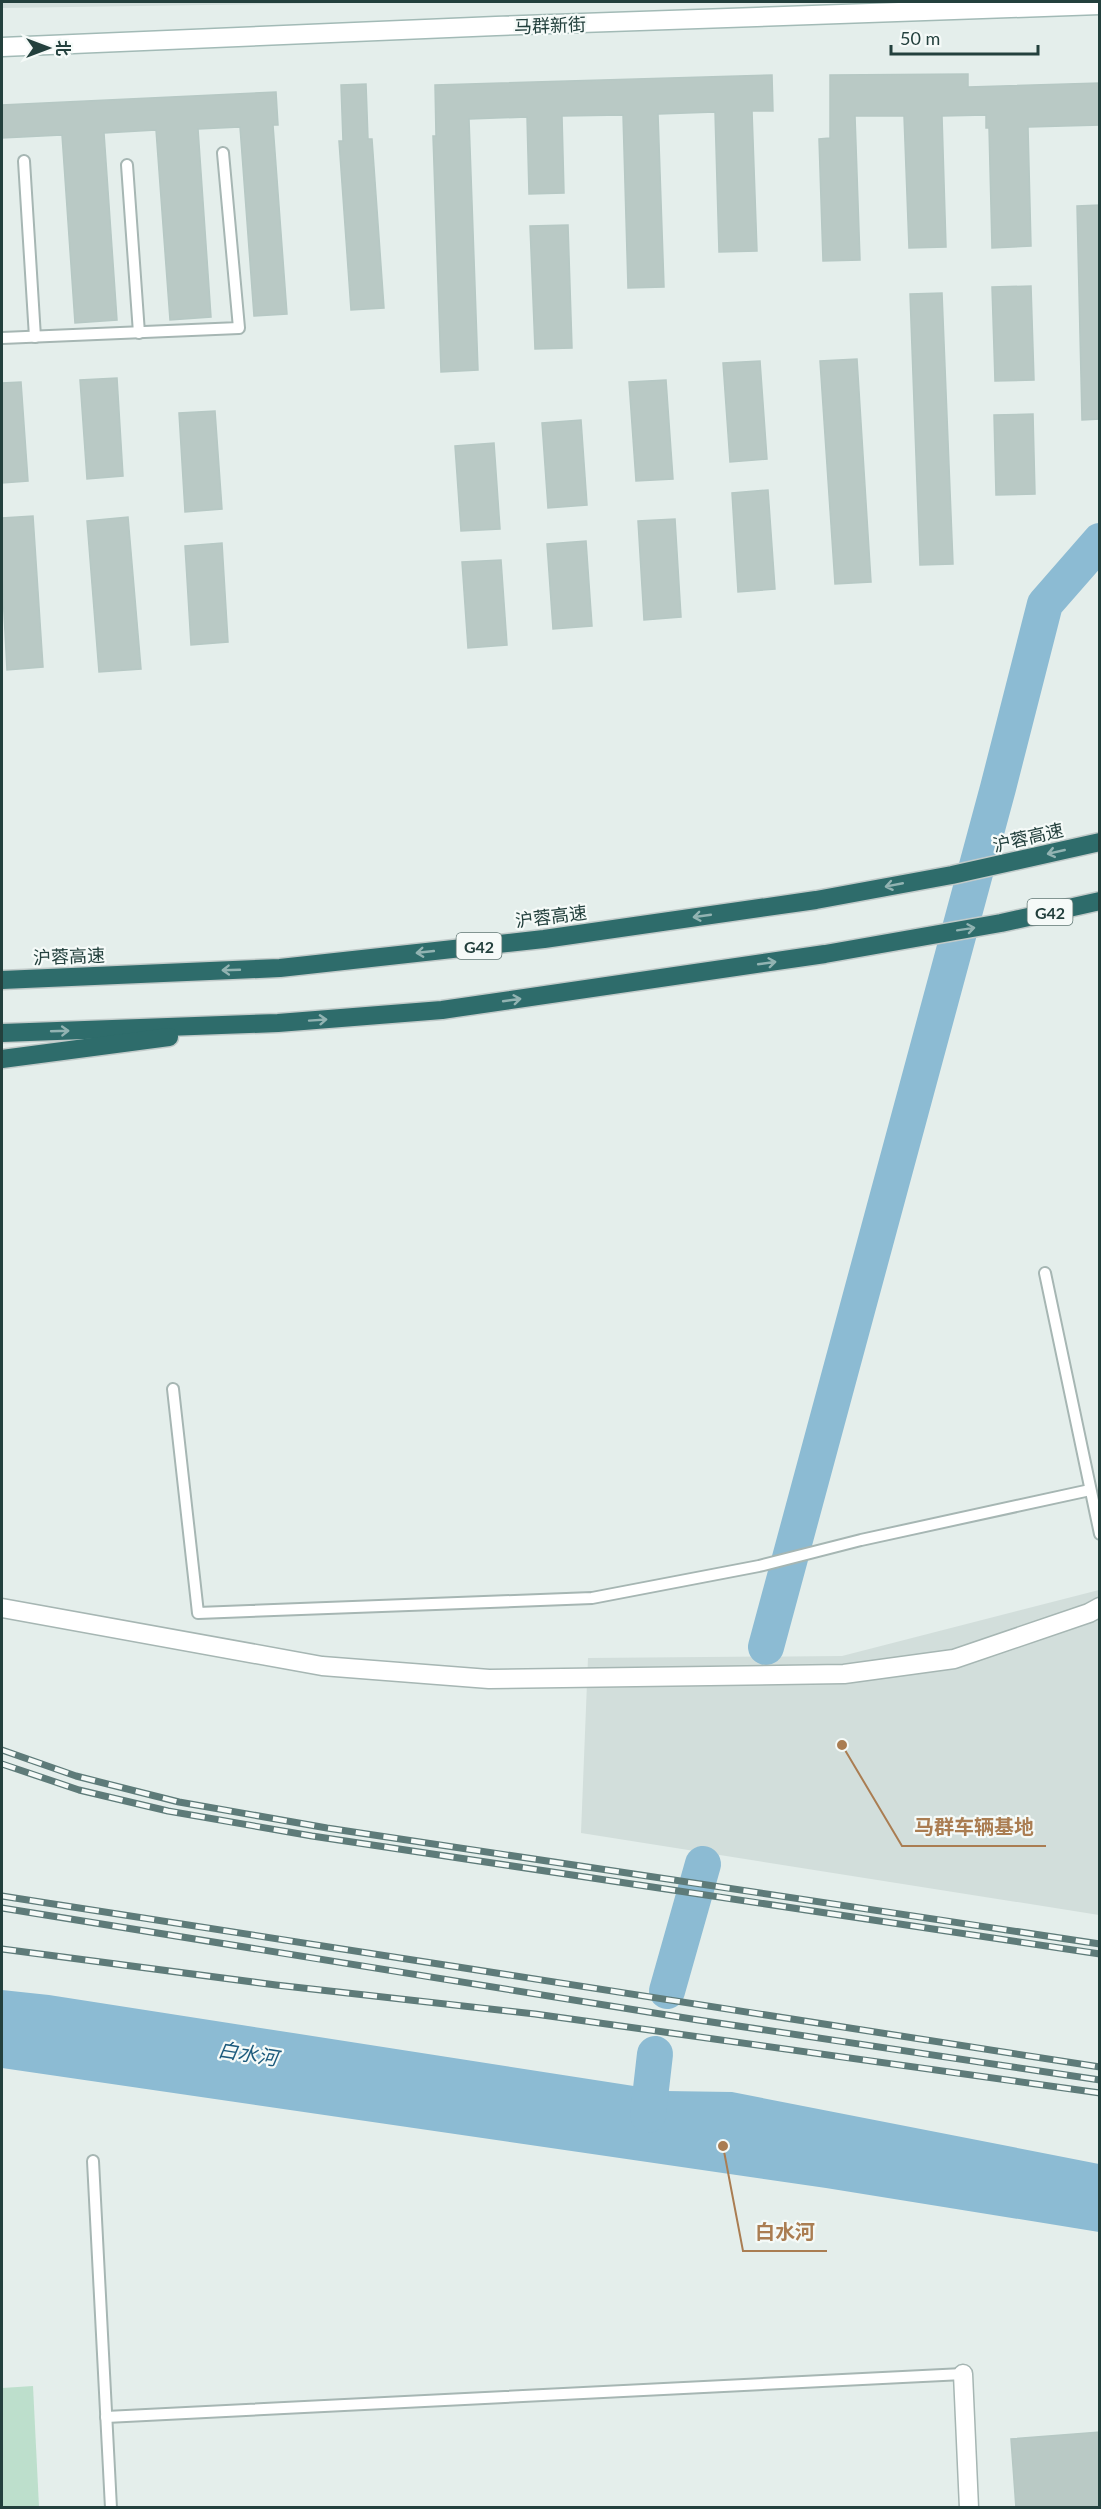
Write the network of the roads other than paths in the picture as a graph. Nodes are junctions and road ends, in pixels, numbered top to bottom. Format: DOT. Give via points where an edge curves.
graph roads {
  1 [pos="1100,5"];
  2 [pos="2,47"];
  3 [pos="223,153"];
  4 [pos="24,161"];
  5 [pos="127,165"];
  6 [pos="138,333"];
  7 [pos="34,337"];
  8 [pos="2,338"];
  9 [pos="1100,842"];
  10 [pos="1100,901"];
  11 [pos="2,980"];
  12 [pos="279,1023"];
  13 [pos="2,1033"];
  14 [pos="2,1059"];
  15 [pos="1045,1274"];
  16 [pos="173,1389"];
  17 [pos="1090,1491"];
  18 [pos="1100,1534"];
  19 [pos="1100,1607"];
  20 [pos="2,1608"];
  21 [pos="93,2162"];
  22 [pos="963,2374"];
  23 [pos="106,2417"];
  24 [pos="111,2508"];
  25 [pos="969,2508"];
  1 -- 2 [label="street, 马群新街"];
  3 -- 6 [label="lane" via="239,328"];
  4 -- 7 [label="lane"];
  5 -- 6 [label="lane"];
  6 -- 7 [label="lane"];
  7 -- 8 [label="lane"];
  9 -- 11 [label="highway, 沪蓉高速 / G42, one-way" via="816,900 544,939 280,969"];
  12 -- 10 [label="highway, G42, one-way" via="442,1010 825,954"];
  13 -- 12 [label="highway, G42, one-way"];
  12 -- 14 [label="highway"];
  15 -- 17 [label="lane"];
  16 -- 17 [label="lane" via="198,1613 592,1598 759,1566"];
  17 -- 18 [label="lane"];
  19 -- 20 [label="street" via="954,1659 844,1674 489,1679 322,1666"];
  21 -- 23 [label="lane"];
  22 -- 23 [label="lane"];
  22 -- 25 [label="street"];
  23 -- 24 [label="lane"];
}
